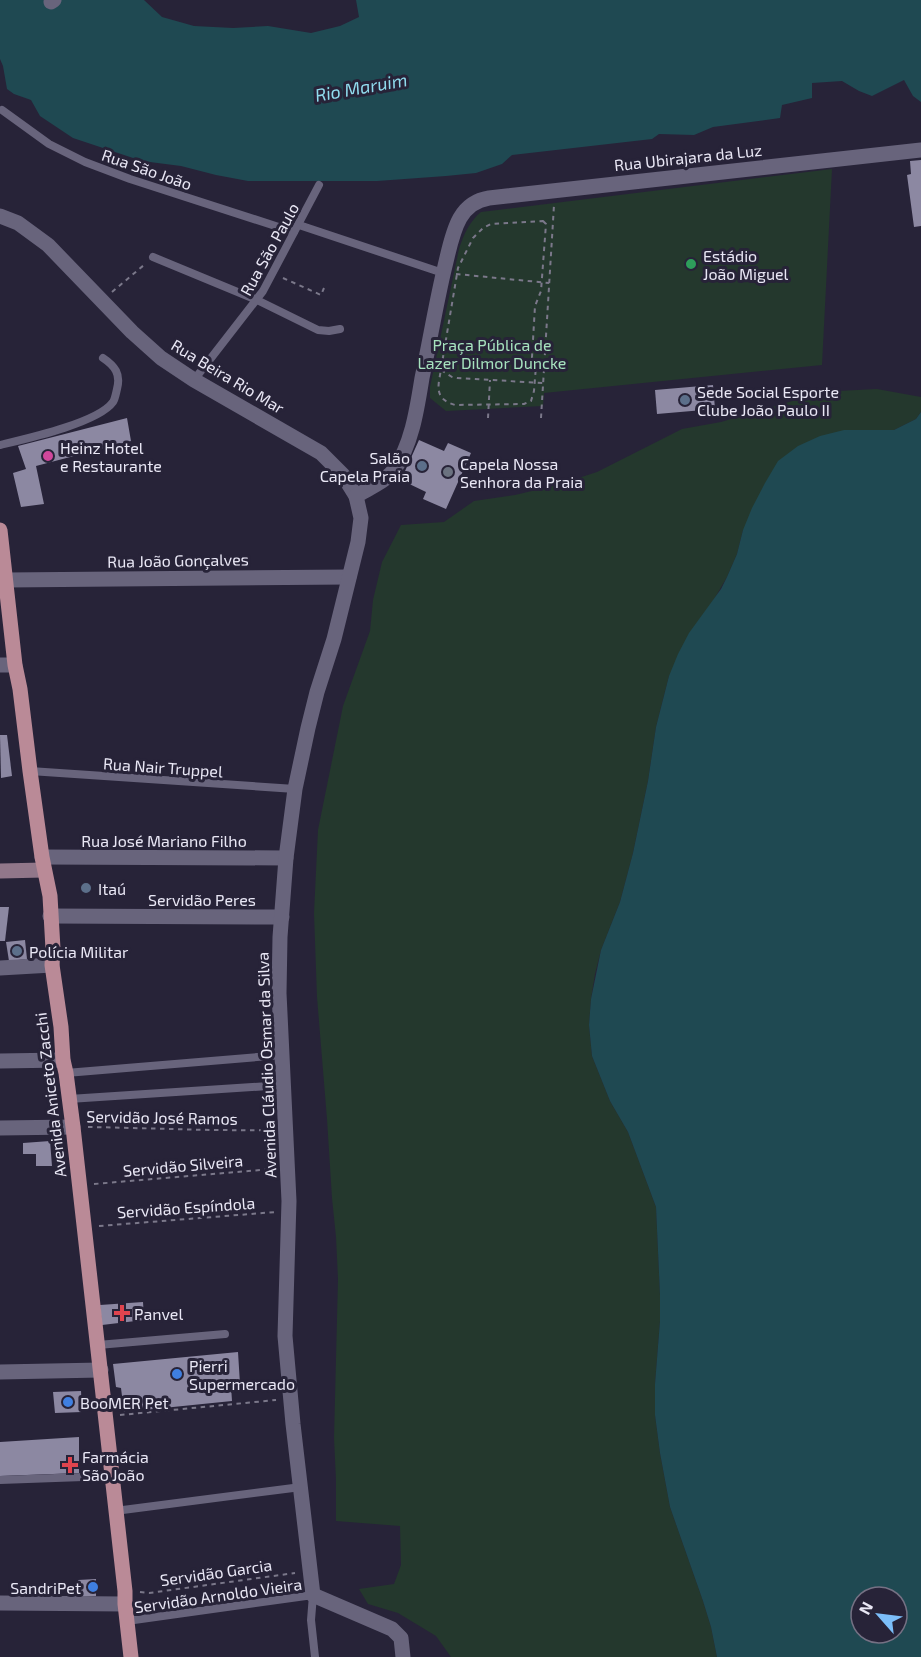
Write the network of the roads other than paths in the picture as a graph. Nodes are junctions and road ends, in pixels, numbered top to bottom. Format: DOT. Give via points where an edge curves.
graph roads {
  1 [pos="2,110"];
  2 [pos="921,150"];
  3 [pos="319,185"];
  4 [pos="0,216"];
  5 [pos="296,228"];
  6 [pos="153,257"];
  7 [pos="450,274"];
  8 [pos="256,300"];
  9 [pos="340,329"];
  10 [pos="103,358"];
  11 [pos="194,380"];
  12 [pos="0,445"];
  13 [pos="356,496"];
  14 [pos="0,533"];
  15 [pos="349,577"];
  16 [pos="6,580"];
  17 [pos="7,665"];
  18 [pos="30,771"];
  19 [pos="295,789"];
  20 [pos="286,858"];
  21 [pos="43,864"];
  22 [pos="0,871"];
  23 [pos="50,916"];
  24 [pos="282,917"];
  25 [pos="52,965"];
  26 [pos="0,968"];
  27 [pos="282,1055"];
  28 [pos="0,1061"];
  29 [pos="64,1067"];
  30 [pos="284,1085"];
  31 [pos="69,1100"];
  32 [pos="73,1127"];
  33 [pos="0,1128"];
  34 [pos="225,1334"];
  35 [pos="98,1345"];
  36 [pos="101,1371"];
  37 [pos="0,1372"];
  38 [pos="111,1476"];
  39 [pos="0,1480"];
  40 [pos="301,1487"];
  41 [pos="115,1511"];
  42 [pos="313,1595"];
  43 [pos="125,1597"];
  44 [pos="0,1603"];
  45 [pos="127,1621"];
  46 [pos="131,1657"];
  47 [pos="315,1657"];
  48 [pos="403,1657"];
  1 -- 5 [label="lane, Rua São João" via="49,144 85,162"];
  2 -- 7 [label="street, Rua Ubirajara da Luz" via="482,199 464,212 455,229"];
  3 -- 5 [label="lane, Rua São Paulo"];
  4 -- 11 [label="street, Rua Beira Rio Mar" via="18,223 48,245 132,332"];
  5 -- 7 [label="lane, Rua São João"];
  5 -- 8 [label="lane, Rua São Paulo"];
  6 -- 8 [label="lane"];
  7 -- 13 [label="street" via="412,428 399,460 391,474"];
  8 -- 9 [label="lane" via="318,330"];
  8 -- 11 [label="lane, Rua São Paulo"];
  10 -- 12 [label="lane" via="114,366 119,381 113,402 97,415 46,434"];
  11 -- 13 [label="street, Rua Beira Rio Mar" via="321,453"];
  13 -- 15 [label="street, Avenida Cláudio Osmar da Silva" via="360,530"];
  14 -- 16 [label="main road, Avenida Aniceto Zacchi"];
  15 -- 16 [label="street, Rua João Gonçalves"];
  15 -- 19 [label="street, Avenida Cláudio Osmar da Silva"];
  16 -- 17 [label="main road, Avenida Aniceto Zacchi"];
  17 -- 18 [label="main road, Avenida Aniceto Zacchi" via="20,689"];
  18 -- 19 [label="lane, Rua Nair Truppel"];
  18 -- 21 [label="main road, Avenida Aniceto Zacchi"];
  19 -- 20 [label="street, Avenida Cláudio Osmar da Silva"];
  20 -- 21 [label="street, Rua José Mariano Filho"];
  20 -- 24 [label="street, Avenida Cláudio Osmar da Silva"];
  21 -- 22 [label="street"];
  21 -- 23 [label="main road, Avenida Aniceto Zacchi"];
  23 -- 24 [label="street, Servidão Peres"];
  23 -- 25 [label="main road, Avenida Aniceto Zacchi"];
  24 -- 27 [label="street, Avenida Cláudio Osmar da Silva"];
  25 -- 26 [label="street"];
  25 -- 29 [label="main road, Avenida Aniceto Zacchi"];
  27 -- 29 [label="lane"];
  27 -- 30 [label="street, Avenida Cláudio Osmar da Silva"];
  28 -- 29 [label="street"];
  29 -- 31 [label="main road, Avenida Aniceto Zacchi"];
  30 -- 31 [label="lane"];
  30 -- 40 [label="street, Avenida Cláudio Osmar da Silva" via="289,1211 285,1336"];
  31 -- 32 [label="main road, Avenida Aniceto Zacchi"];
  32 -- 33 [label="street"];
  32 -- 35 [label="main road, Avenida Aniceto Zacchi"];
  34 -- 35 [label="lane"];
  35 -- 36 [label="main road, Avenida Aniceto Zacchi"];
  36 -- 37 [label="street"];
  36 -- 38 [label="main road, Avenida Aniceto Zacchi"];
  38 -- 39 [label="lane"];
  38 -- 41 [label="main road, Avenida Aniceto Zacchi"];
  40 -- 41 [label="lane"];
  40 -- 42 [label="street, Avenida Cláudio Osmar da Silva"];
  41 -- 43 [label="main road, Avenida Aniceto Zacchi"];
  42 -- 45 [label="lane, Servidão Arnoldo Vieira"];
  42 -- 47 [label="lane"];
  42 -- 48 [label="street" via="393,1629 401,1638"];
  43 -- 44 [label="street"];
  43 -- 45 [label="main road, Avenida Aniceto Zacchi"];
  45 -- 46 [label="main road, Avenida Aniceto Zacchi"];
}
